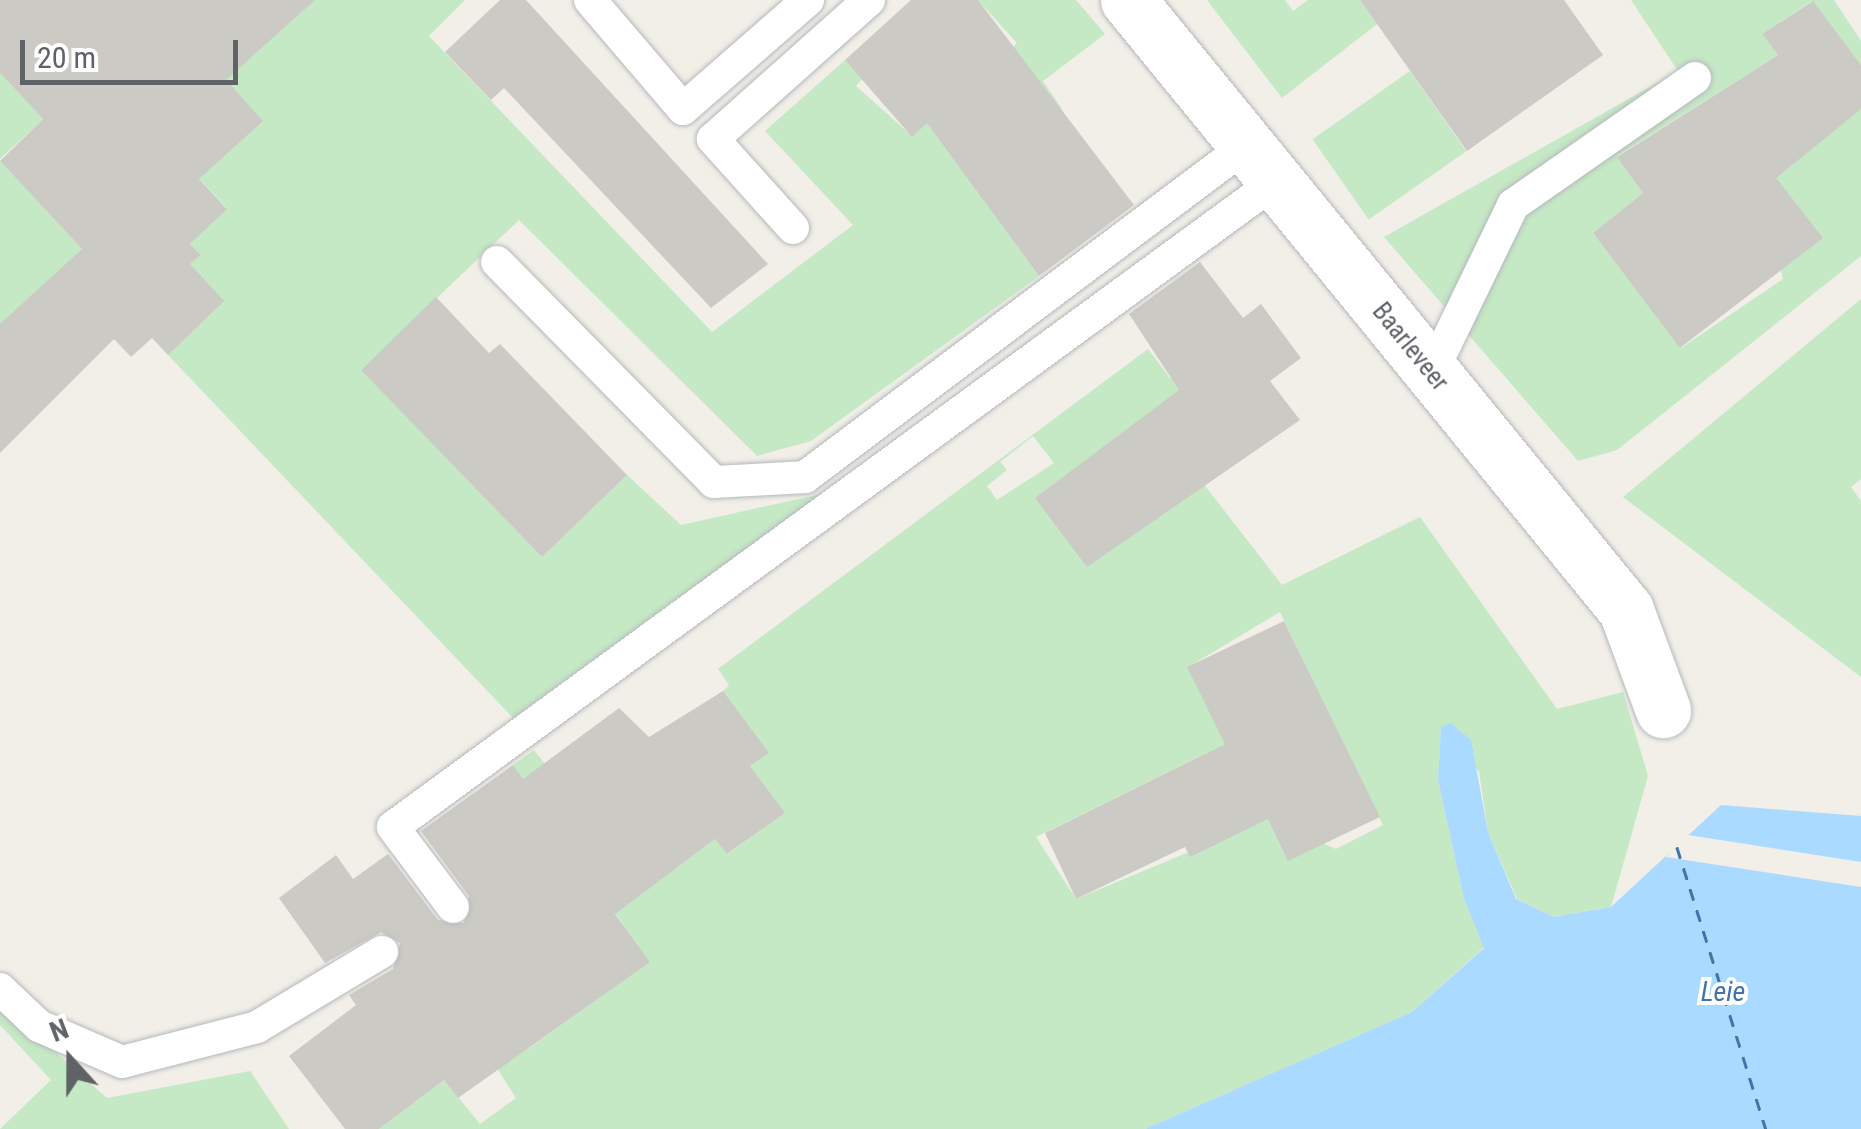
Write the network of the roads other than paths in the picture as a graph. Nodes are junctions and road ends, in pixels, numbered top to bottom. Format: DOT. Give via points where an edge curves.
graph roads {
  1 [pos="590,0"];
  2 [pos="808,0"];
  3 [pos="869,0"];
  4 [pos="1128,0"];
  5 [pos="1694,78"];
  6 [pos="1261,164"];
  7 [pos="793,228"];
  8 [pos="497,262"];
  9 [pos="1432,372"];
  10 [pos="1663,710"];
  11 [pos="452,906"];
  12 [pos="382,952"];
  13 [pos="0,989"];
  1 -- 2 [label="lane" via="684,109"];
  3 -- 7 [label="lane" via="713,139"];
  4 -- 6 [label="street, Baarleveer"];
  5 -- 9 [label="lane" via="1514,205"];
  6 -- 8 [label="lane" via="805,477 714,482"];
  6 -- 9 [label="street, Baarleveer"];
  6 -- 11 [label="lane" via="393,827"];
  9 -- 10 [label="street, Baarleveer" via="1626,610"];
  12 -- 13 [label="lane" via="257,1027 122,1062 39,1026"];
}
